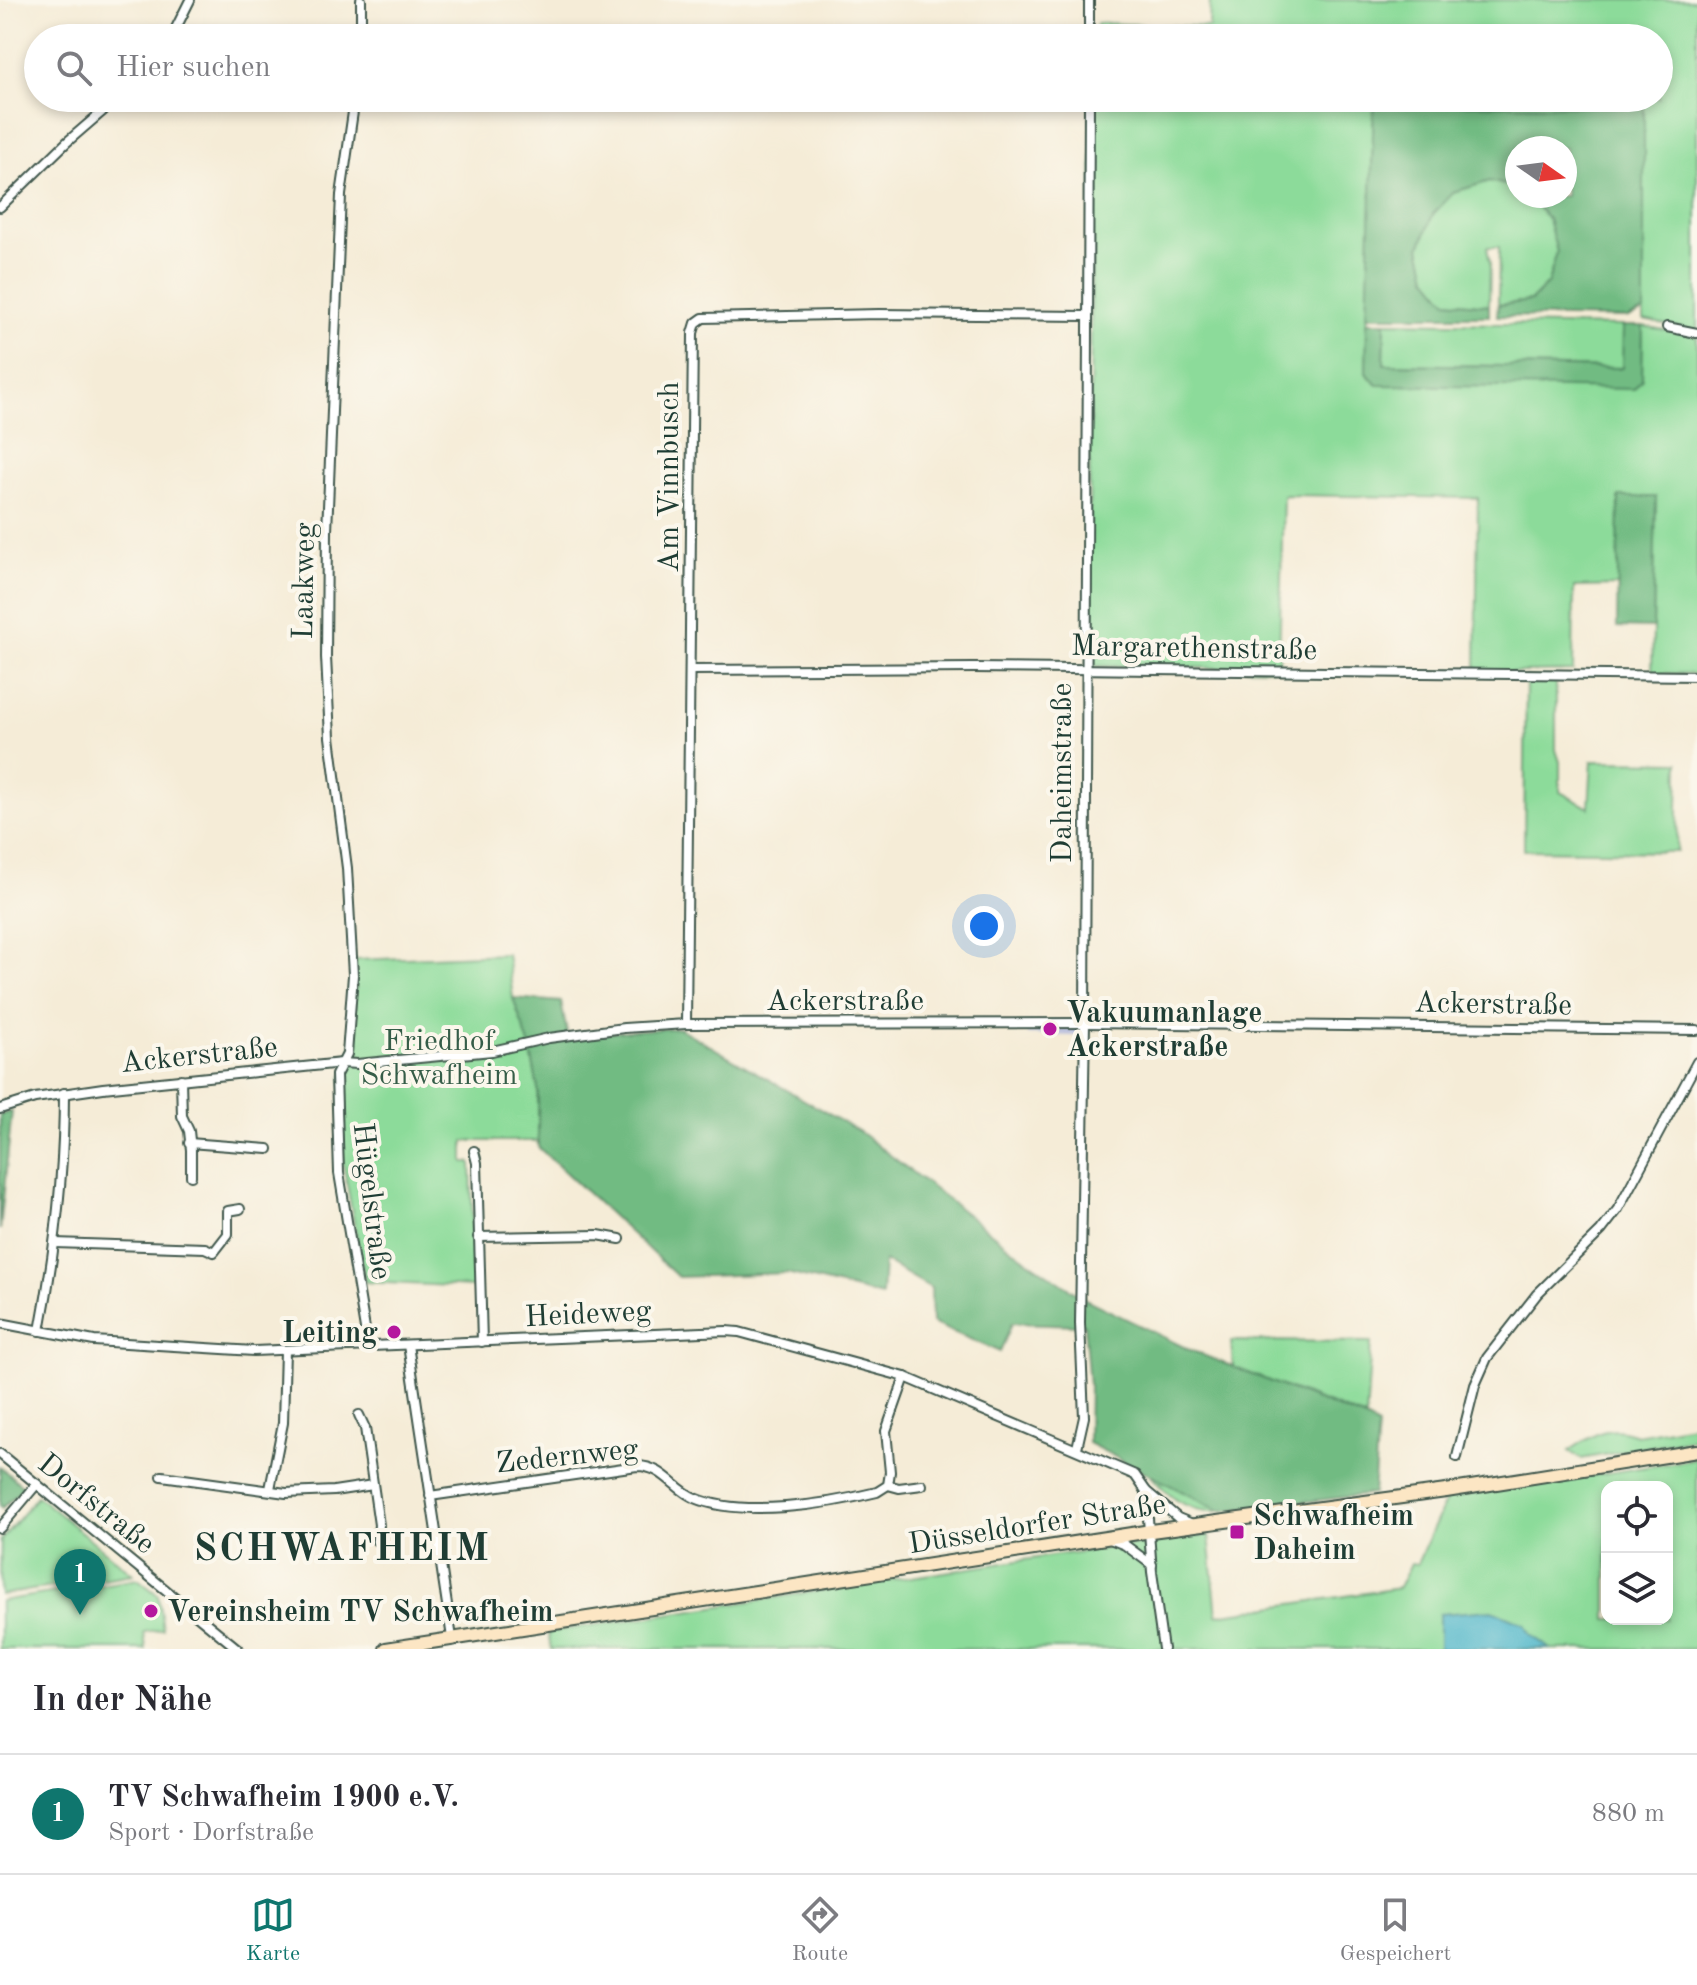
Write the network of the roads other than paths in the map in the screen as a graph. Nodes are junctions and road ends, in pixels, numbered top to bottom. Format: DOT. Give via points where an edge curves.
graph roads {
  1 [pos="190,0"];
  2 [pos="361,0"];
  3 [pos="1089,0"];
  4 [pos="178,24"];
  5 [pos="361,24"];
  6 [pos="1089,24"];
  7 [pos="102,112"];
  8 [pos="353,112"];
  9 [pos="1089,112"];
  10 [pos="0,207"];
  11 [pos="1087,316"];
  12 [pos="1667,327"];
  13 [pos="1697,333"];
  14 [pos="691,670"];
  15 [pos="1085,671"];
  16 [pos="1697,676"];
  17 [pos="1085,1023"];
  18 [pos="686,1024"];
  19 [pos="1697,1030"];
  20 [pos="1697,1062"];
  21 [pos="342,1063"];
  22 [pos="181,1079"];
  23 [pos="64,1093"];
  24 [pos="0,1109"];
  25 [pos="189,1143"];
  26 [pos="268,1149"];
  27 [pos="474,1151"];
  28 [pos="191,1176"];
  29 [pos="240,1209"];
  30 [pos="478,1237"];
  31 [pos="620,1239"];
  32 [pos="55,1243"];
  33 [pos="0,1323"];
  34 [pos="40,1331"];
  35 [pos="482,1342"];
  36 [pos="408,1345"];
  37 [pos="368,1347"];
  38 [pos="285,1350"];
  39 [pos="905,1377"];
  40 [pos="359,1415"];
  41 [pos="1077,1448"];
  42 [pos="1697,1451"];
  43 [pos="0,1454"];
  44 [pos="1457,1457"];
  45 [pos="162,1476"];
  46 [pos="37,1484"];
  47 [pos="373,1485"];
  48 [pos="888,1485"];
  49 [pos="922,1485"];
  50 [pos="270,1489"];
  51 [pos="1146,1491"];
  52 [pos="430,1496"];
  53 [pos="1195,1525"];
  54 [pos="0,1528"];
  55 [pos="1151,1531"];
  56 [pos="1109,1538"];
  57 [pos="377,1541"];
  58 [pos="1152,1565"];
  59 [pos="452,1638"];
  60 [pos="238,1649"];
  61 [pos="386,1649"];
  62 [pos="1163,1649"];
  1 -- 4 [label="street"];
  2 -- 5 [label="street"];
  3 -- 6 [label="street"];
  7 -- 10 [label="street"];
  8 -- 21 [label="street, Laakweg" via="341,195 327,531 330,737 347,868 353,975"];
  9 -- 11 [label="street, Daheimstraße"];
  11 -- 14 [label="street, Am Vinnbusch" via="879,314 703,318 696,323"];
  11 -- 15 [label="street, Daheimstraße"];
  12 -- 13 [label="street"];
  14 -- 15 [label="street, Margarethenstraße"];
  14 -- 18 [label="street, Am Vinnbusch"];
  15 -- 16 [label="street, Margarethenstraße"];
  15 -- 17 [label="street, Daheimstraße"];
  17 -- 18 [label="street, Ackerstraße"];
  17 -- 19 [label="street, Ackerstraße"];
  17 -- 41 [label="street, Daheimstraße" via="1080,1323 1084,1417"];
  18 -- 21 [label="street, Ackerstraße" via="576,1034 492,1051"];
  20 -- 44 [label="street" via="1618,1209 1537,1294 1487,1358"];
  21 -- 22 [label="street, Ackerstraße"];
  21 -- 37 [label="street, Hügelstraße" via="336,1075 339,1173"];
  22 -- 23 [label="street, Ackerstraße"];
  22 -- 25 [label="street"];
  23 -- 24 [label="street, Ackerstraße"];
  23 -- 32 [label="street"];
  25 -- 26 [label="street"];
  25 -- 28 [label="street"];
  27 -- 30 [label="street"];
  29 -- 32 [label="street" via="228,1211 228,1234 214,1252"];
  30 -- 31 [label="street"];
  30 -- 35 [label="street"];
  32 -- 34 [label="street"];
  33 -- 34 [label="street, Heideweg"];
  34 -- 38 [label="street, Heideweg" via="115,1343"];
  35 -- 36 [label="street, Heideweg"];
  35 -- 39 [label="street, Heideweg" via="739,1332"];
  36 -- 37 [label="street, Heideweg"];
  36 -- 52 [label="street"];
  37 -- 38 [label="street, Heideweg"];
  38 -- 50 [label="street" via="283,1423"];
  39 -- 41 [label="street, Heideweg"];
  39 -- 48 [label="street" via="886,1431"];
  40 -- 47 [label="street"];
  41 -- 51 [label="street, Heideweg" via="1135,1475"];
  42 -- 53 [label="main road, Düsseldorfer Straße"];
  43 -- 46 [label="street, Dorfstraße"];
  45 -- 50 [label="street"];
  46 -- 54 [label="street"];
  46 -- 60 [label="street, Dorfstraße"];
  47 -- 50 [label="street" via="316,1492"];
  47 -- 57 [label="street"];
  48 -- 49 [label="street, Zedernweg"];
  48 -- 52 [label="street, Zedernweg" via="853,1498 764,1508 698,1500 658,1470 637,1466"];
  51 -- 53 [label="street, Heideweg"];
  51 -- 55 [label="street"];
  52 -- 59 [label="street"];
  53 -- 55 [label="main road, Düsseldorfer Straße"];
  55 -- 56 [label="main road, Düsseldorfer Straße"];
  55 -- 58 [label="street"];
  56 -- 58 [label="street"];
  56 -- 59 [label="main road, Düsseldorfer Straße"];
  58 -- 62 [label="street"];
  59 -- 61 [label="main road, Düsseldorfer Straße"];
}
